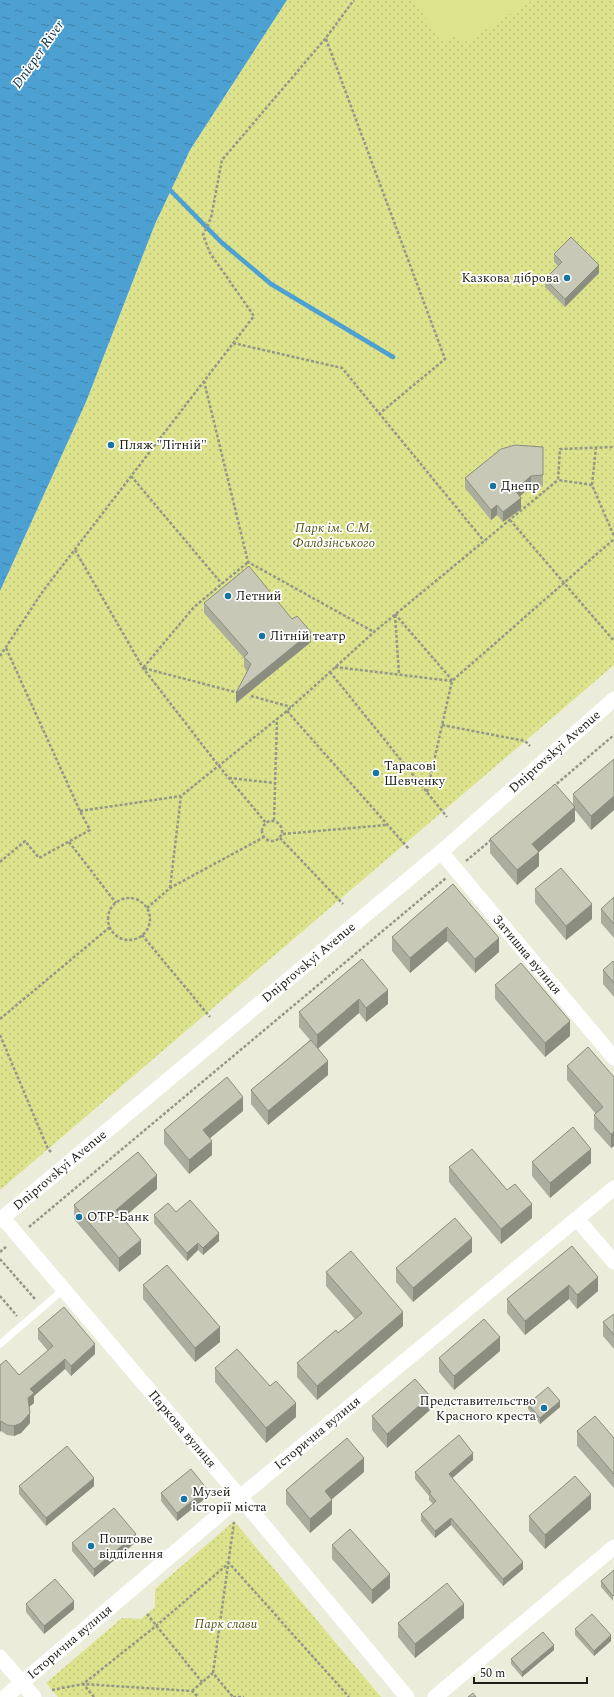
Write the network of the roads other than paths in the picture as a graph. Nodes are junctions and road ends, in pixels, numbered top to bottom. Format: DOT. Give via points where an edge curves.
graph roads {
  1 [pos="614,699"];
  2 [pos="441,852"];
  3 [pos="614,1058"];
  4 [pos="614,1188"];
  5 [pos="2,1219"];
  6 [pos="577,1219"];
  7 [pos="614,1262"];
  8 [pos="64,1289"];
  9 [pos="0,1344"];
  10 [pos="240,1497"];
  11 [pos="614,1547"];
  12 [pos="0,1657"];
  13 [pos="22,1683"];
  14 [pos="5,1697"];
  15 [pos="34,1697"];
  16 [pos="406,1697"];
  17 [pos="435,1697"];
  1 -- 2 [label="street, Dniprovskyi Avenue"];
  2 -- 3 [label="street, Затишна вулиця"];
  2 -- 5 [label="street, Dniprovskyi Avenue"];
  4 -- 6 [label="street, Історична вулиця"];
  5 -- 8 [label="street, Паркова вулиця"];
  6 -- 7 [label="street"];
  6 -- 10 [label="street, Історична вулиця"];
  8 -- 9 [label="lane"];
  8 -- 10 [label="street, Паркова вулиця"];
  10 -- 13 [label="street, Історична вулиця"];
  10 -- 16 [label="street, Паркова вулиця"];
  11 -- 17 [label="street"];
  12 -- 13 [label="street"];
  13 -- 14 [label="street, Історична вулиця"];
  13 -- 15 [label="street"];
}
